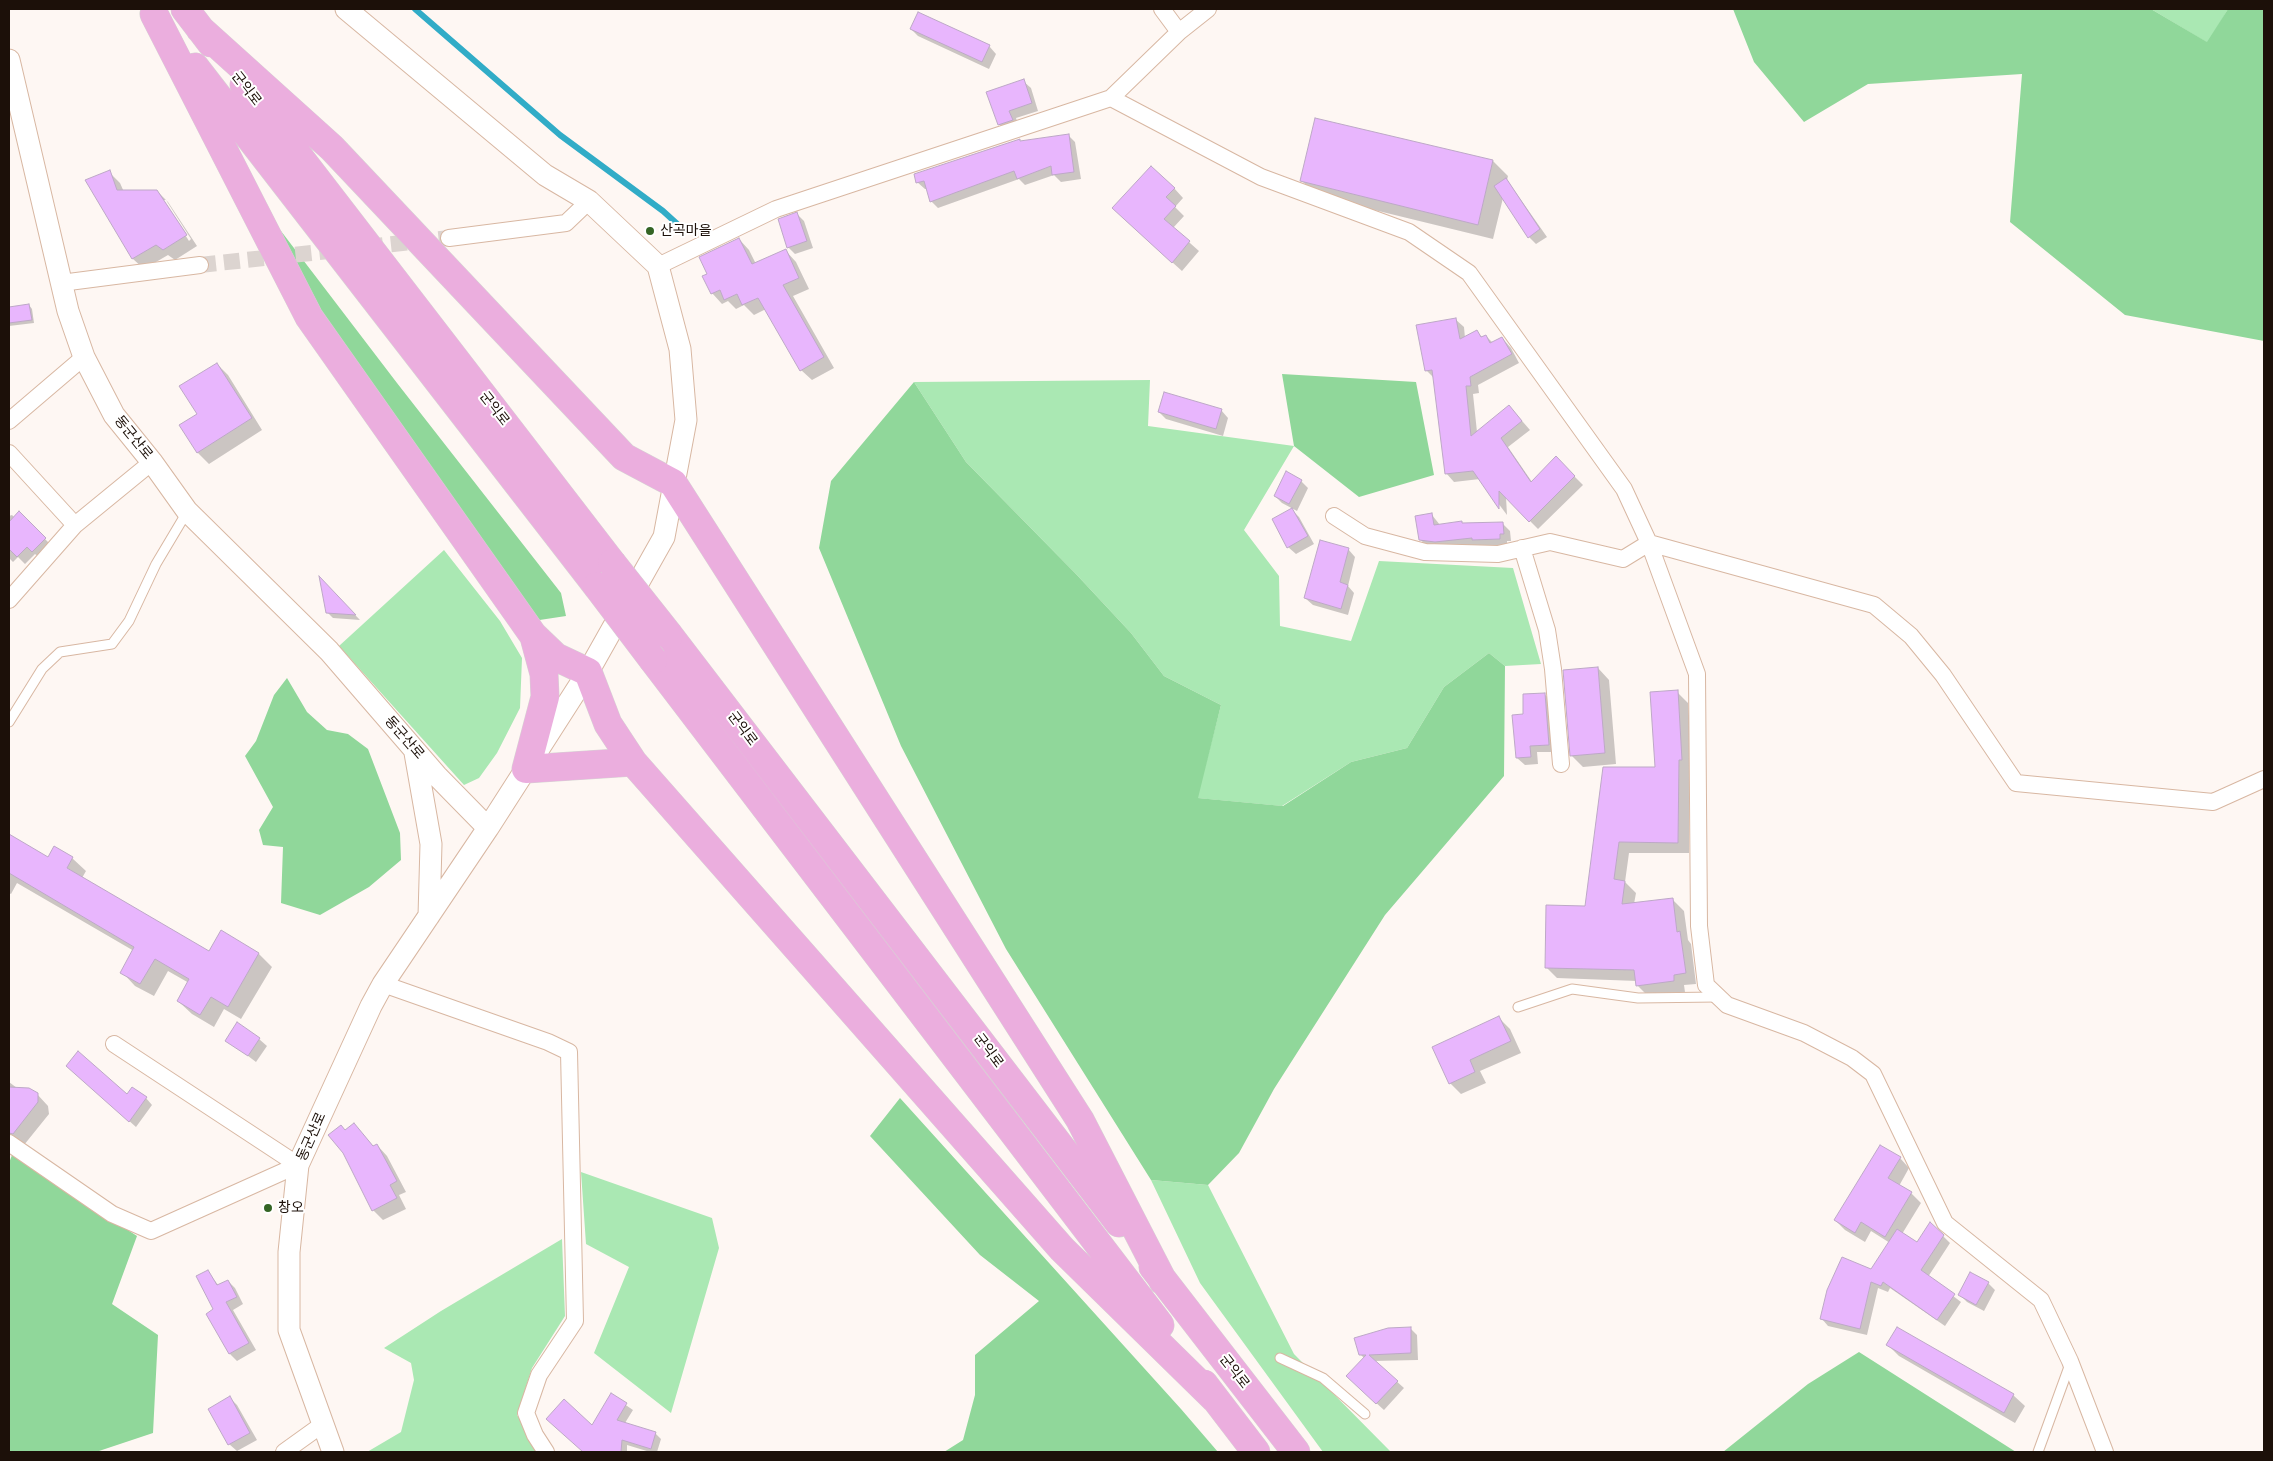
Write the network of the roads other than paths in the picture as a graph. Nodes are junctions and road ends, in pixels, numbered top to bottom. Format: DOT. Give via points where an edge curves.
graph roads {
  1 [pos="346,9"];
  2 [pos="1162,9"];
  3 [pos="1208,9"];
  4 [pos="152,12"];
  5 [pos="192,19"];
  6 [pos="1179,32"];
  7 [pos="9,60"];
  8 [pos="1111,98"];
  9 [pos="589,201"];
  10 [pos="450,238"];
  11 [pos="200,265"];
  12 [pos="658,266"];
  13 [pos="61,283"];
  14 [pos="84,357"];
  15 [pos="9,421"];
  16 [pos="9,454"];
  17 [pos="152,462"];
  18 [pos="673,482"];
  19 [pos="187,511"];
  20 [pos="1334,516"];
  21 [pos="75,524"];
  22 [pos="1649,543"];
  23 [pos="1522,548"];
  24 [pos="9,600"];
  25 [pos="533,635"];
  26 [pos="588,672"];
  27 [pos="9,722"];
  28 [pos="414,750"];
  29 [pos="633,762"];
  30 [pos="1561,764"];
  31 [pos="526,769"];
  32 [pos="2264,779"];
  33 [pos="488,828"];
  34 [pos="429,916"];
  35 [pos="383,984"];
  36 [pos="1718,997"];
  37 [pos="1518,1007"];
  38 [pos="114,1044"];
  39 [pos="9,1143"];
  40 [pos="298,1165"];
  41 [pos="1164,1281"];
  42 [pos="1280,1358"];
  43 [pos="2070,1361"];
  44 [pos="1215,1399"];
  45 [pos="1365,1414"];
  46 [pos="323,1424"];
  47 [pos="284,1452"];
  48 [pos="333,1452"];
  49 [pos="546,1452"];
  50 [pos="1256,1452"];
  51 [pos="1296,1452"];
  52 [pos="2038,1452"];
  53 [pos="2105,1452"];
  1 -- 9 [label="street" via="545,175"];
  2 -- 6 [label="street"];
  3 -- 6 [label="street"];
  4 -- 25 [label="highway" via="308,317"];
  4 -- 44 [label="highway, 군익로, bridge" via="597,586"];
  5 -- 18 [label="highway" via="332,148 624,457"];
  5 -- 41 [label="highway, 군익로, bridge"];
  6 -- 8 [label="street"];
  7 -- 13 [label="street, 동군산로"];
  8 -- 12 [label="street" via="776,209"];
  8 -- 22 [label="street" via="1261,177 1409,232 1468,273 1624,488"];
  9 -- 10 [label="street" via="566,223"];
  9 -- 12 [label="street"];
  11 -- 13 [label="street"];
  12 -- 18 [label="street" via="680,349 686,420"];
  13 -- 14 [label="street, 동군산로"];
  14 -- 15 [label="street"];
  14 -- 17 [label="street, 동군산로" via="114,415"];
  16 -- 21 [label="street"];
  17 -- 19 [label="street, 동군산로"];
  17 -- 21 [label="street"];
  18 -- 26 [label="street" via="664,537"];
  18 -- 41 [label="highway" via="1080,1120"];
  19 -- 27 [label="lane" via="156,564 129,621 112,644 60,652 42,669"];
  19 -- 28 [label="street, 동군산로" via="329,650"];
  20 -- 23 [label="street" via="1365,536 1425,552 1498,554"];
  21 -- 24 [label="street"];
  22 -- 23 [label="street" via="1623,559 1550,542"];
  22 -- 32 [label="street" via="1874,605 1911,636 1943,675 2016,783 2213,802"];
  22 -- 36 [label="street" via="1697,674 1699,926 1706,986"];
  23 -- 30 [label="street" via="1547,630"];
  25 -- 26 [label="highway" via="556,657"];
  25 -- 31 [label="highway" via="544,674 545,697"];
  26 -- 29 [label="highway" via="608,724"];
  26 -- 31 [label="street"];
  28 -- 33 [label="street, 동군산로"];
  28 -- 34 [label="street" via="431,844"];
  29 -- 31 [label="highway"];
  29 -- 44 [label="highway" via="1062,1249"];
  31 -- 33 [label="street"];
  33 -- 34 [label="street, 동군산로"];
  34 -- 35 [label="street, 동군산로"];
  35 -- 40 [label="street, 동군산로"];
  35 -- 49 [label="street" via="569,1052 575,1321 539,1375 526,1413"];
  36 -- 37 [label="lane" via="1638,998 1572,988"];
  36 -- 43 [label="street" via="1727,1005 1804,1033 1852,1058 1873,1074 1945,1223 2041,1300"];
  38 -- 40 [label="street"];
  39 -- 40 [label="street" via="112,1214 151,1231"];
  40 -- 46 [label="street, 동군산로" via="289,1252 289,1330"];
  41 -- 51 [label="highway, 군익로"];
  42 -- 45 [label="lane" via="1323,1378"];
  43 -- 52 [label="lane"];
  43 -- 53 [label="street"];
  44 -- 50 [label="highway, 군익로"];
  46 -- 47 [label="street"];
  46 -- 48 [label="street, 동군산로"];
}
